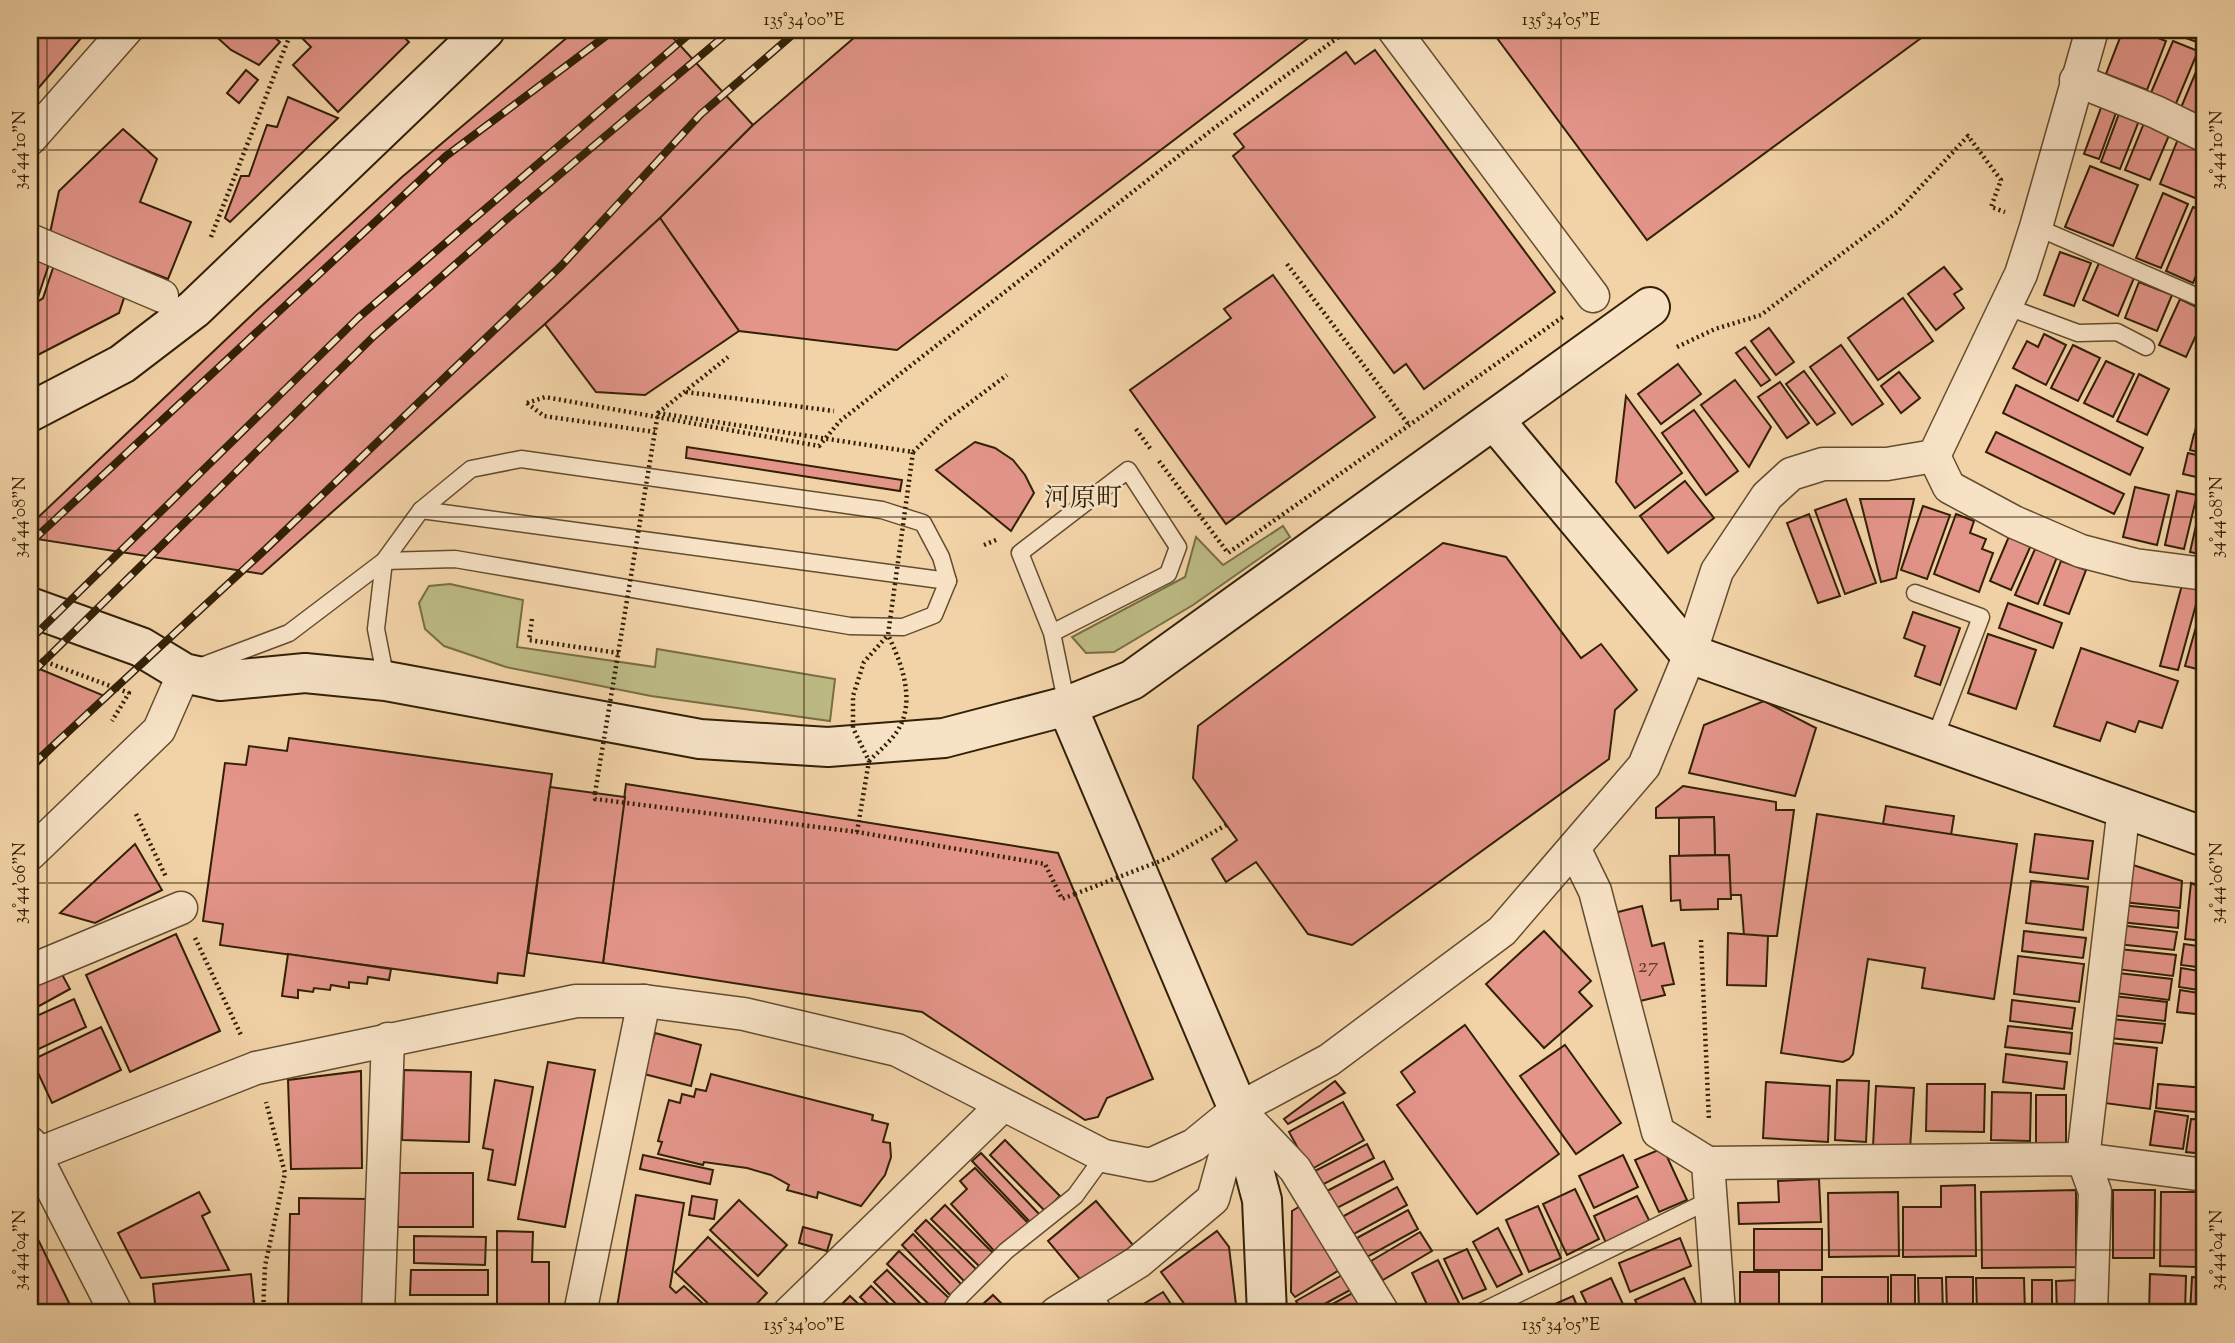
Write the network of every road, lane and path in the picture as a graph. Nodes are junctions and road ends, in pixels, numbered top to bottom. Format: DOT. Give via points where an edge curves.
graph roads {
  1 [pos="126,30"];
  2 [pos="292,30"];
  3 [pos="485,30"];
  4 [pos="1348,30"];
  5 [pos="1394,30"];
  6 [pos="2092,30"];
  7 [pos="2076,80"];
  8 [pos="2205,136"];
  9 [pos="30,139"];
  10 [pos="2023,221"];
  11 [pos="30,240"];
  12 [pos="209,240"];
  13 [pos="1287,264"];
  14 [pos="162,296"];
  15 [pos="1593,296"];
  16 [pos="2205,300"];
  17 [pos="2005,306"];
  18 [pos="1650,307"];
  19 [pos="1677,347"];
  20 [pos="2146,347"];
  21 [pos="728,356"];
  22 [pos="1007,375"];
  23 [pos="686,391"];
  24 [pos="835,411"];
  25 [pos="30,412"];
  26 [pos="658,413"];
  27 [pos="1494,420"];
  28 [pos="1409,425"];
  29 [pos="1136,429"];
  30 [pos="655,432"];
  31 [pos="913,452"];
  32 [pos="1934,456"];
  33 [pos="421,510"];
  34 [pos="384,561"];
  35 [pos="2205,575"];
  36 [pos="948,581"];
  37 [pos="1915,593"];
  38 [pos="30,607"];
  39 [pos="532,619"];
  40 [pos="1052,633"];
  41 [pos="888,635"];
  42 [pos="619,653"];
  43 [pos="1690,654"];
  44 [pos="30,656"];
  45 [pos="184,673"];
  46 [pos="386,681"];
  47 [pos="1067,706"];
  48 [pos="105,729"];
  49 [pos="1934,740"];
  50 [pos="869,761"];
  51 [pos="2124,807"];
  52 [pos="136,814"];
  53 [pos="1226,825"];
  54 [pos="857,832"];
  55 [pos="2205,837"];
  56 [pos="1574,848"];
  57 [pos="30,854"];
  58 [pos="181,908"];
  59 [pos="1701,940"];
  60 [pos="30,971"];
  61 [pos="644,1001"];
  62 [pos="388,1039"];
  63 [pos="256,1068"];
  64 [pos="1003,1105"];
  65 [pos="1238,1109"];
  66 [pos="32,1149"];
  67 [pos="1104,1156"];
  68 [pos="2083,1159"];
  69 [pos="1708,1163"];
  70 [pos="2205,1175"];
  71 [pos="1710,1200"];
  72 [pos="1098,1302"];
  73 [pos="116,1313"];
  74 [pos="263,1313"];
  75 [pos="378,1313"];
  76 [pos="580,1313"];
  77 [pos="789,1313"];
  78 [pos="948,1313"];
  79 [pos="1056,1313"];
  80 [pos="1267,1313"];
  81 [pos="1383,1313"];
  82 [pos="1479,1313"];
  83 [pos="1719,1313"];
  84 [pos="2091,1313"];
  1 -- 9 [label="street"];
  2 -- 12 [label="path"];
  3 -- 25 [label="street" via="194,309 122,364"];
  4 -- 30 [label="path" via="1213,129 851,413 819,446 544,397 527,403 544,416"];
  5 -- 15 [label="street"];
  6 -- 7 [label="street"];
  7 -- 8 [label="street"];
  7 -- 10 [label="street"];
  10 -- 16 [label="lane"];
  10 -- 17 [label="street" via="2021,274"];
  10 -- 19 [label="path" via="1991,207 2001,180 1968,136 1897,212 1761,315"];
  11 -- 14 [label="street"];
  13 -- 28 [label="path"];
  15 -- 28 [label="path"];
  17 -- 20 [label="lane" via="2078,333 2117,332"];
  17 -- 32 [label="street"];
  18 -- 27 [label="street"];
  21 -- 23 [label="path"];
  22 -- 31 [label="path"];
  23 -- 24 [label="path"];
  23 -- 26 [label="path"];
  26 -- 30 [label="path, bridge"];
  26 -- 31 [label="path, bridge"];
  27 -- 43 [label="street"];
  27 -- 47 [label="street" via="1132,680"];
  28 -- 29 [label="path" via="1228,553"];
  30 -- 42 [label="path, bridge"];
  31 -- 41 [label="path, bridge"];
  32 -- 35 [label="street" via="1949,487 2014,522 2081,551 2134,565"];
  32 -- 43 [label="street" via="1887,464 1823,464 1791,474 1767,496 1717,571"];
  33 -- 34 [label="lane"];
  33 -- 36 [label="lane"];
  33 -- 36 [label="lane" via="471,470 521,459 883,510 923,523"];
  34 -- 36 [label="lane" via="455,559 850,626 903,627 934,615"];
  34 -- 45 [label="lane" via="289,633"];
  34 -- 46 [label="lane" via="376,629"];
  37 -- 49 [label="lane" via="1981,617"];
  38 -- 45 [label="street" via="141,647"];
  39 -- 42 [label="path" via="529,640"];
  40 -- 40 [label="lane" via="1020,553 1128,470 1178,547 1168,574"];
  40 -- 47 [label="lane"];
  41 -- 50 [label="path, bridge" via="864,662 853,696 853,728"];
  41 -- 50 [label="path, bridge" via="903,665 907,702 897,732"];
  42 -- 54 [label="path, bridge" via="595,799"];
  43 -- 49 [label="street"];
  43 -- 56 [label="street" via="1644,766"];
  44 -- 48 [label="path" via="129,693"];
  45 -- 46 [label="street" via="220,681 305,673"];
  45 -- 57 [label="street" via="159,730"];
  46 -- 47 [label="street" via="700,739 828,747 943,737"];
  47 -- 65 [label="street"];
  49 -- 51 [label="street"];
  50 -- 54 [label="path, bridge"];
  51 -- 55 [label="street"];
  51 -- 68 [label="street"];
  52 -- 58 [label="path"];
  53 -- 54 [label="path, bridge" via="1168,858 1062,899 1045,864"];
  56 -- 65 [label="street" via="1502,931 1329,1060"];
  56 -- 69 [label="street" via="1595,891 1658,1132"];
  58 -- 60 [label="street"];
  58 -- 63 [label="path"];
  59 -- 69 [label="path"];
  61 -- 62 [label="street" via="576,1001"];
  61 -- 64 [label="street" via="744,1014 897,1050"];
  61 -- 76 [label="street"];
  62 -- 63 [label="street"];
  62 -- 75 [label="street"];
  63 -- 66 [label="street"];
  63 -- 74 [label="path" via="285,1173 265,1266"];
  64 -- 67 [label="street"];
  64 -- 77 [label="street"];
  65 -- 67 [label="street" via="1194,1145 1150,1165"];
  65 -- 72 [label="street" via="1213,1199"];
  65 -- 80 [label="street" via="1262,1200"];
  65 -- 81 [label="street" via="1294,1169"];
  66 -- 73 [label="street"];
  67 -- 78 [label="lane" via="1075,1196 1006,1251"];
  68 -- 69 [label="street"];
  68 -- 70 [label="street"];
  68 -- 84 [label="street" via="2095,1192"];
  69 -- 71 [label="street"];
  71 -- 82 [label="lane"];
  71 -- 83 [label="street"];
  72 -- 79 [label="street"];
}
